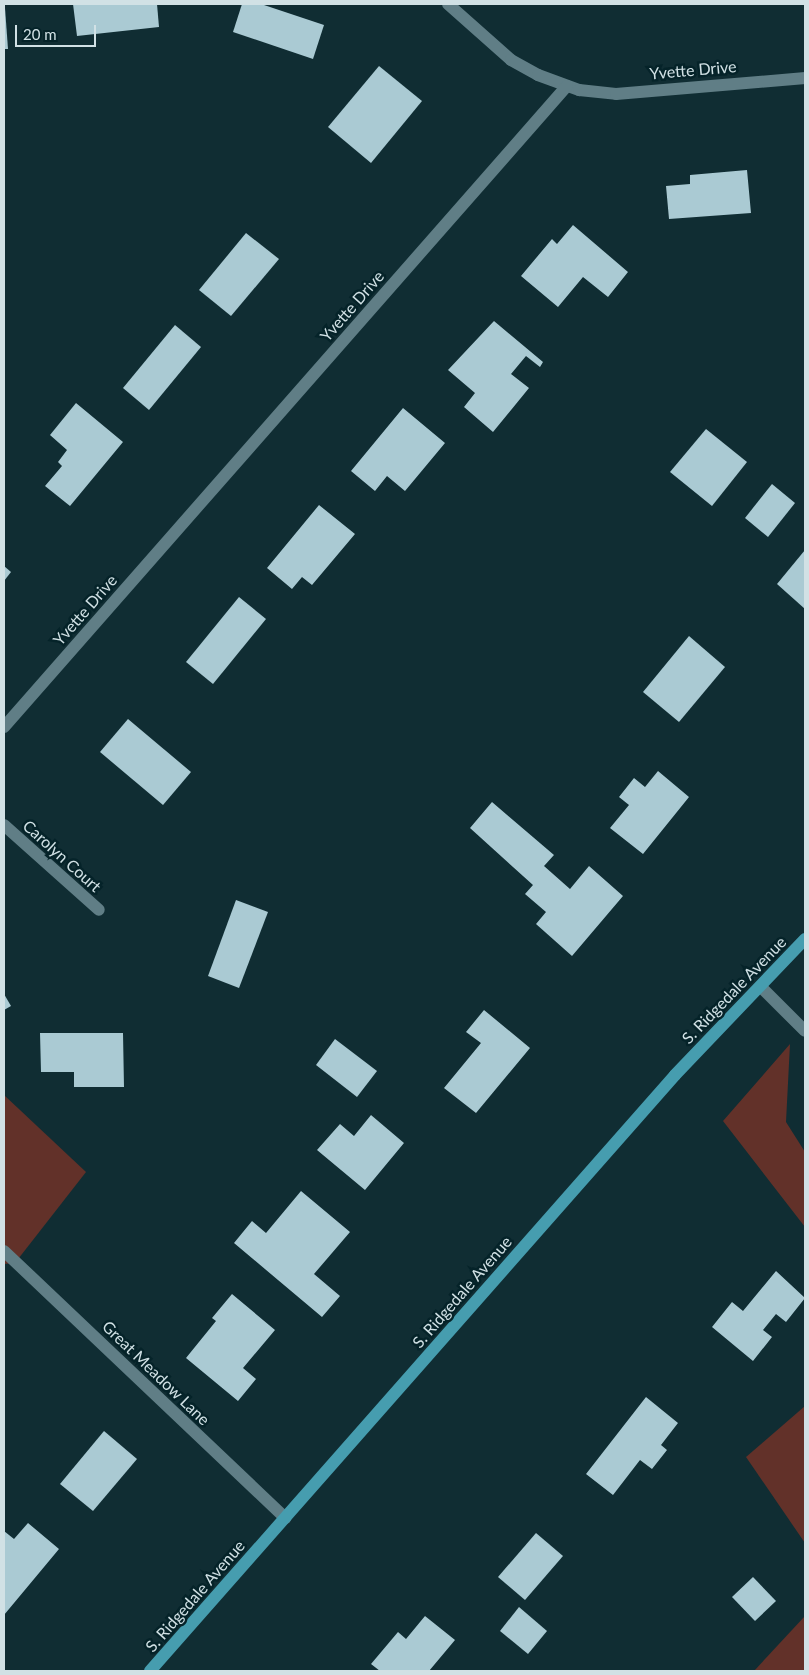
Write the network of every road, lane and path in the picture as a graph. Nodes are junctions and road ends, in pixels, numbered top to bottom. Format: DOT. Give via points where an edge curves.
graph roads {
  1 [pos="448,4"];
  2 [pos="805,78"];
  3 [pos="567,86"];
  4 [pos="4,727"];
  5 [pos="4,825"];
  6 [pos="99,910"];
  7 [pos="805,939"];
  8 [pos="761,987"];
  9 [pos="805,1031"];
  10 [pos="4,1251"];
  11 [pos="285,1518"];
  12 [pos="150,1671"];
  1 -- 3 [label="street" via="511,60"];
  2 -- 3 [label="street, Yvette Drive" via="616,94"];
  3 -- 4 [label="street, Yvette Drive"];
  5 -- 6 [label="street, Carolyn Court"];
  7 -- 8 [label="main road, S. Ridgedale Avenue"];
  8 -- 9 [label="street"];
  8 -- 11 [label="main road, S. Ridgedale Avenue" via="675,1075"];
  10 -- 11 [label="street, Great Meadow Lane"];
  11 -- 12 [label="main road, S. Ridgedale Avenue"];
}
